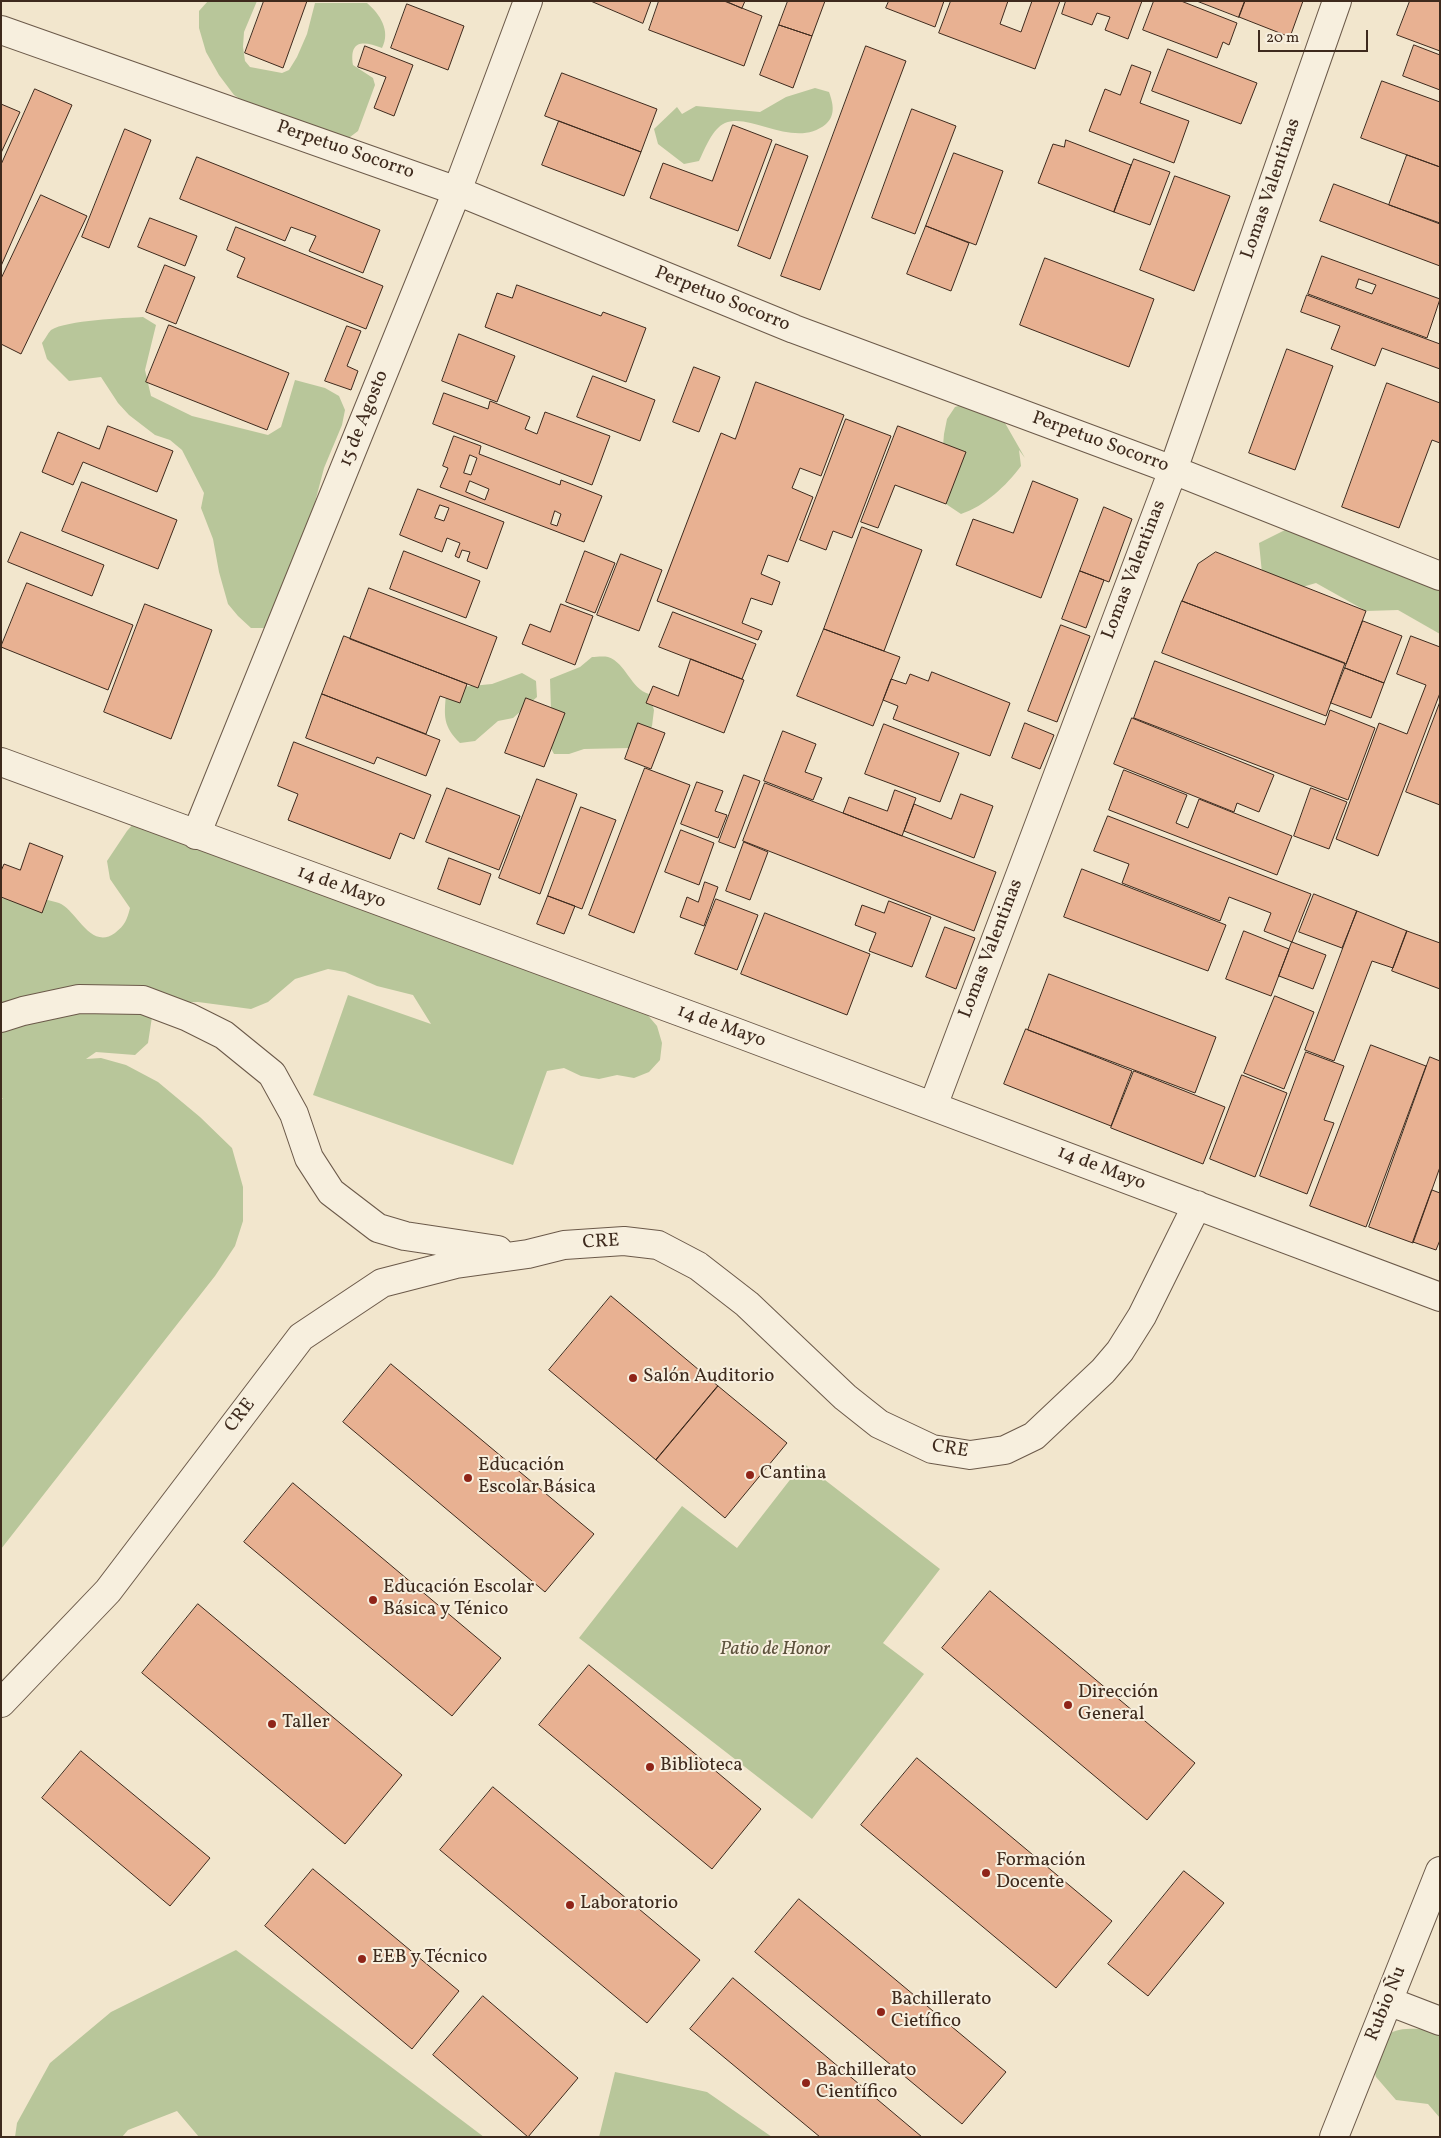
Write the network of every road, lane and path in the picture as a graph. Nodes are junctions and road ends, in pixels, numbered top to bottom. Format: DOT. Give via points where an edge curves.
graph roads {
  1 [pos="528,1"];
  2 [pos="1337,1"];
  3 [pos="1,30"];
  4 [pos="457,191"];
  5 [pos="1173,470"];
  6 [pos="1440,576"];
  7 [pos="1,762"];
  8 [pos="196,835"];
  9 [pos="1,1018"];
  10 [pos="933,1106"];
  11 [pos="1197,1206"];
  12 [pos="528,1254"];
  13 [pos="1440,1297"];
  14 [pos="1,1703"];
  15 [pos="1440,1872"];
  16 [pos="1388,2001"];
  17 [pos="1440,2021"];
  18 [pos="1334,2137"];
  1 -- 4 [label="street, 15 de Agosto"];
  2 -- 5 [label="street, Lomas Valentinas"];
  3 -- 4 [label="street, Perpetuo Socorro"];
  4 -- 5 [label="street, Perpetuo Socorro" via="794,330"];
  4 -- 8 [label="street, 15 de Agosto"];
  5 -- 6 [label="street, Perpetuo Socorro"];
  5 -- 10 [label="street, Lomas Valentinas"];
  7 -- 8 [label="street, 14 de Mayo"];
  8 -- 10 [label="street, 14 de Mayo"];
  9 -- 12 [label="street" via="79,999 143,1000 188,1017 224,1035 272,1074 294,1114 309,1158 331,1192 378,1228 405,1236"];
  10 -- 11 [label="street, 14 de Mayo"];
  11 -- 12 [label="street, CRE" via="1142,1316 1103,1371 1034,1436 1005,1450 970,1455 932,1449 880,1424 845,1397 748,1304 698,1266 658,1245 598,1242 564,1245"];
  11 -- 13 [label="street, 14 de Mayo"];
  12 -- 14 [label="street, CRE" via="456,1264 382,1283 301,1337 108,1591"];
  15 -- 16 [label="street, Rubio Ñu"];
  16 -- 17 [label="street"];
  16 -- 18 [label="street, Rubio Ñu"];
}
